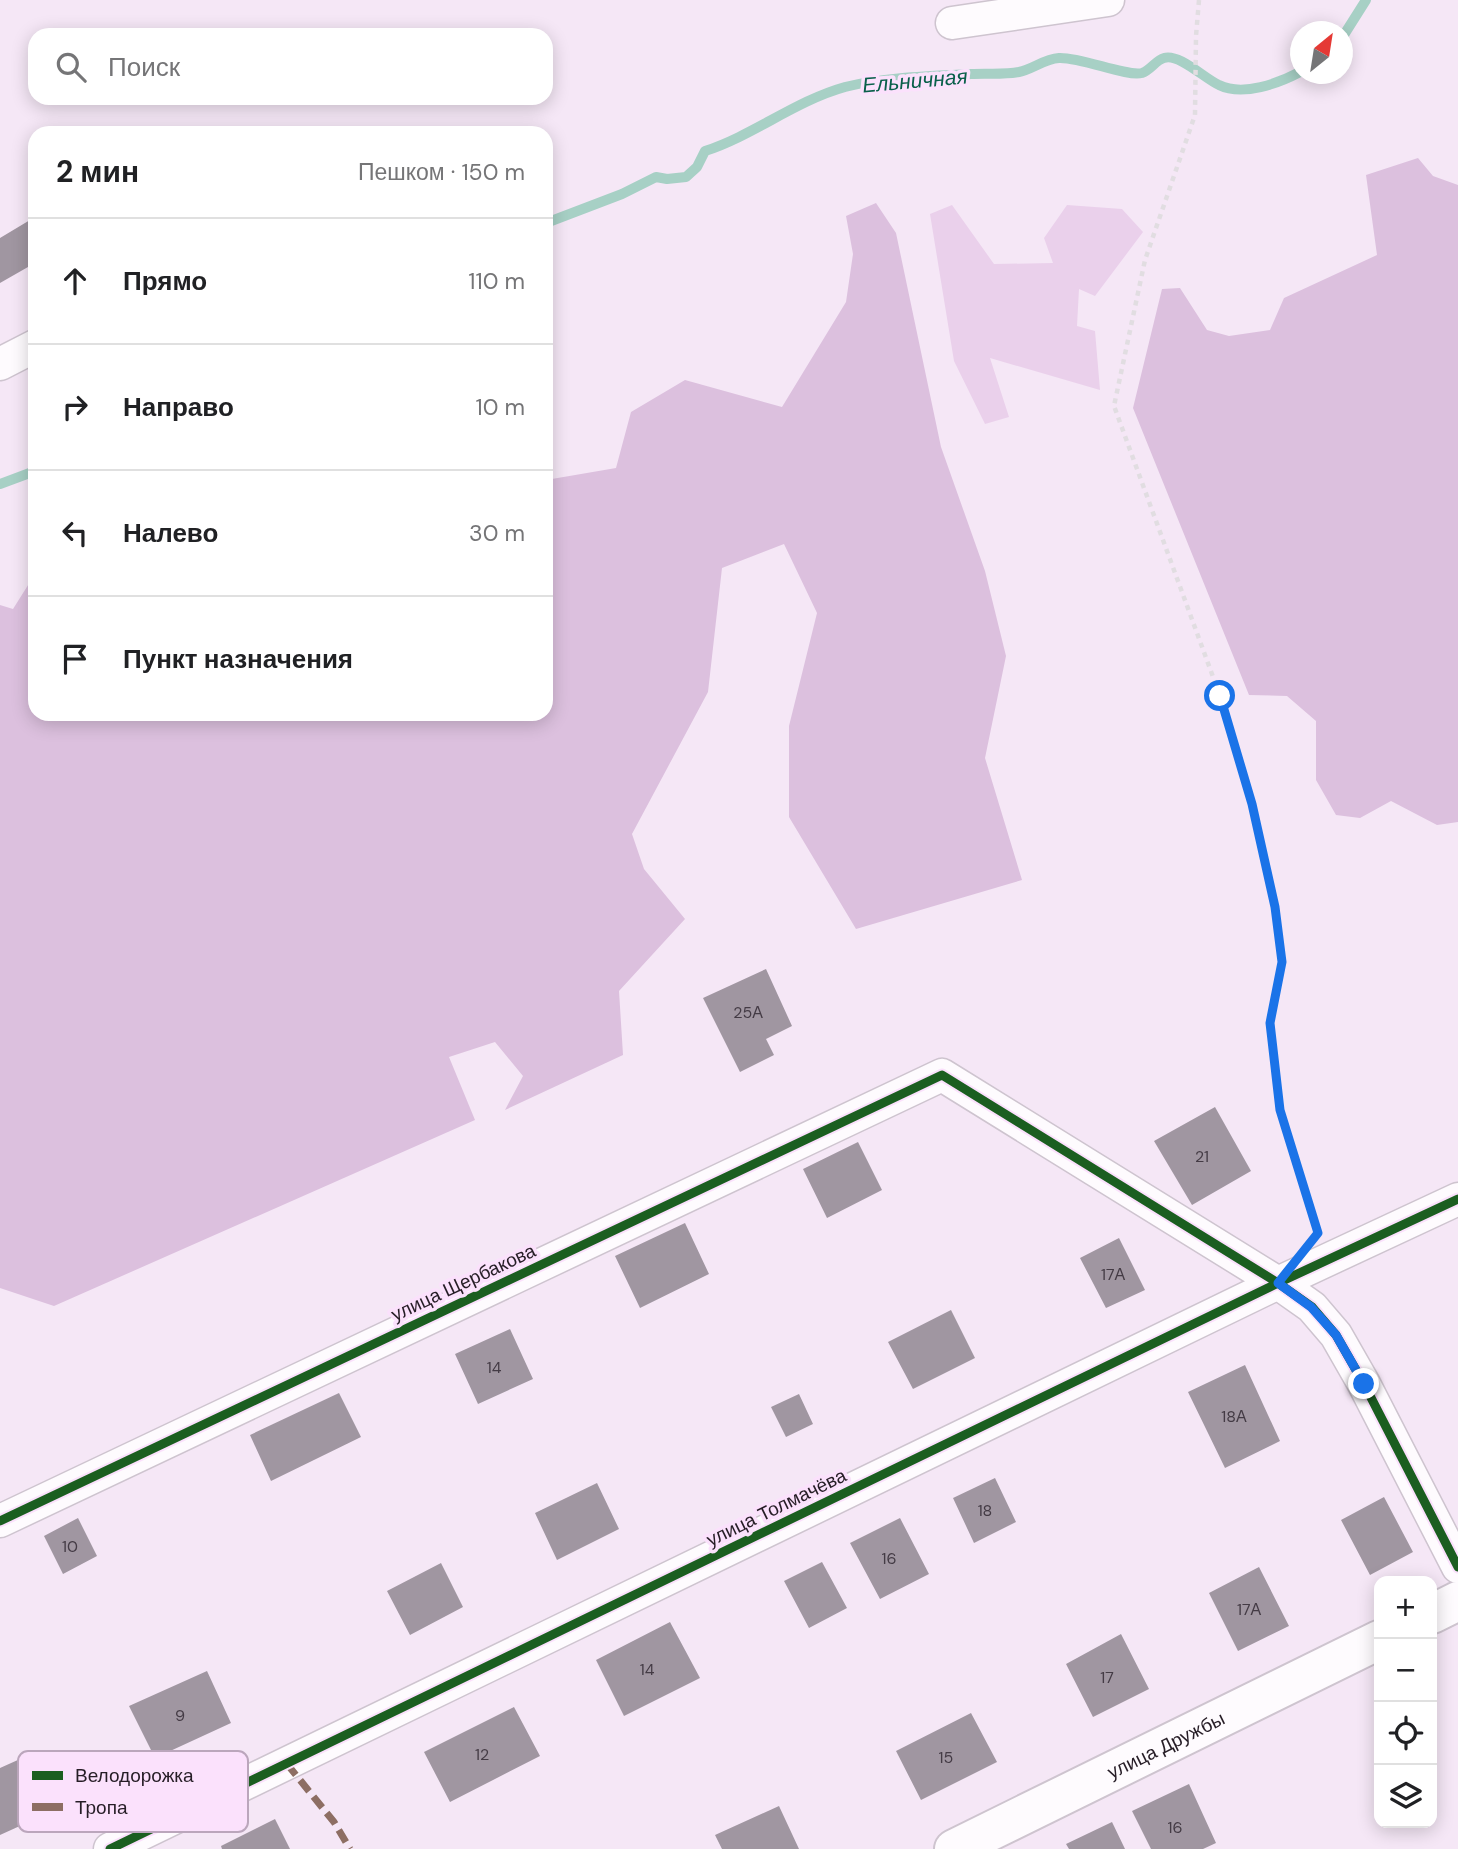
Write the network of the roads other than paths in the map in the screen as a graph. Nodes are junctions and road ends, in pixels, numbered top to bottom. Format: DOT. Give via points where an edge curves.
graph roads {
  1 [pos="1108,0"];
  2 [pos="952,23"];
  3 [pos="28,350"];
  4 [pos="0,364"];
  5 [pos="1458,1199"];
  6 [pos="1278,1283"];
  7 [pos="0,1521"];
  8 [pos="1458,1567"];
  9 [pos="1458,1601"];
  10 [pos="1437,1612"];
  11 [pos="1374,1642"];
  12 [pos="248,1782"];
  13 [pos="145,1832"];
  14 [pos="110,1849"];
  15 [pos="954,1849"];
  1 -- 2 [label="street"];
  3 -- 4 [label="street"];
  5 -- 6 [label="street, улица Толмачёва"];
  6 -- 7 [label="street, улица Щербакова" via="942,1075"];
  6 -- 8 [label="street" via="1311,1307 1336,1335"];
  6 -- 12 [label="street, улица Толмачёва"];
  9 -- 10 [label="street"];
  11 -- 15 [label="street, улица Дружбы"];
  13 -- 14 [label="street, улица Толмачёва"];
}
